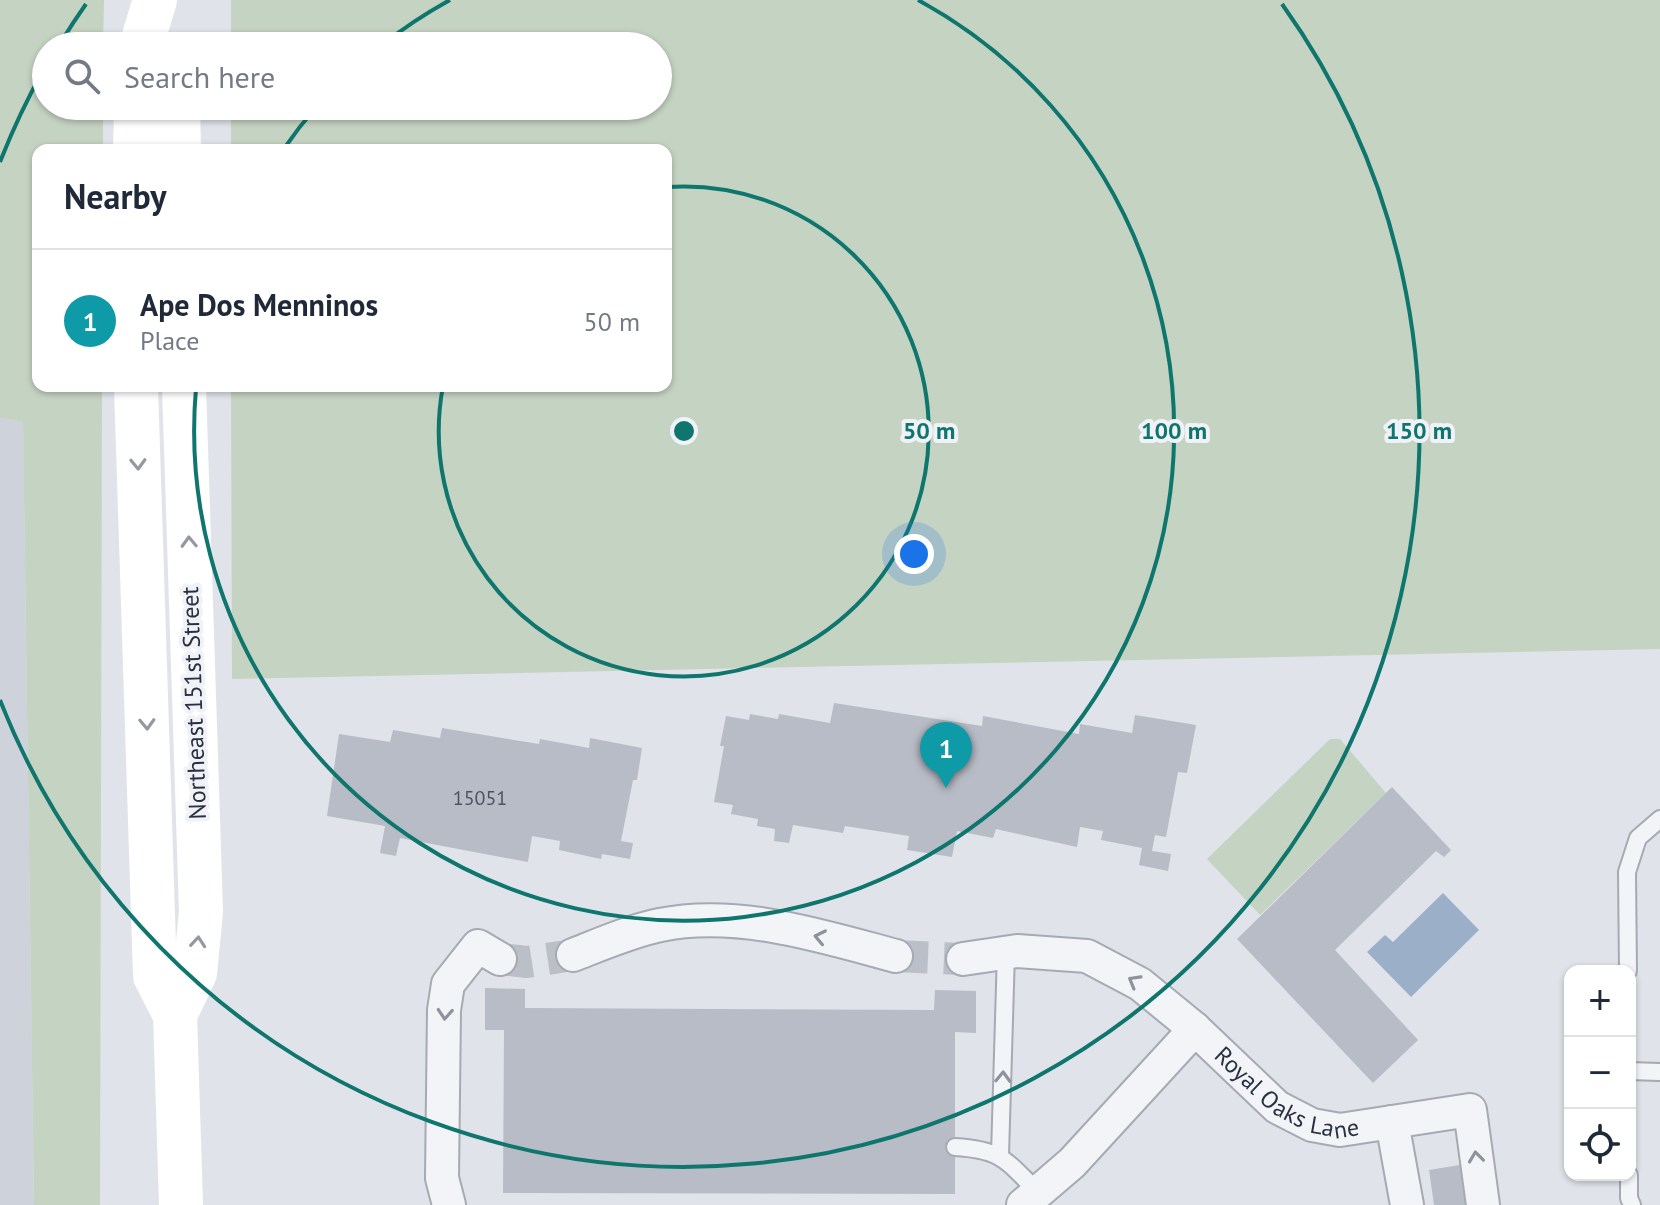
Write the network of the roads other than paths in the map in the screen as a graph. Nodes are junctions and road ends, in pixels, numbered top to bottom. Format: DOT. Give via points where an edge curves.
graph roads {
  1 [pos="155,2"];
  2 [pos="145,32"];
  3 [pos="166,32"];
  4 [pos="136,120"];
  5 [pos="178,120"];
  6 [pos="135,144"];
  7 [pos="179,144"];
  8 [pos="136,392"];
  9 [pos="184,392"];
  10 [pos="1660,819"];
  11 [pos="1006,952"];
  12 [pos="573,955"];
  13 [pos="896,956"];
  14 [pos="500,959"];
  15 [pos="963,959"];
  16 [pos="1628,965"];
  17 [pos="175,1015"];
  18 [pos="1195,1029"];
  19 [pos="1636,1071"];
  20 [pos="1659,1072"];
  21 [pos="1392,1122"];
  22 [pos="955,1147"];
  23 [pos="1000,1155"];
  24 [pos="1629,1181"];
  25 [pos="1031,1198"];
  26 [pos="181,1205"];
  27 [pos="449,1205"];
  28 [pos="1407,1205"];
  29 [pos="1483,1205"];
  30 [pos="1632,1205"];
  1 -- 2 [label="street"];
  1 -- 3 [label="street"];
  4 -- 6 [label="street"];
  5 -- 7 [label="street"];
  8 -- 17 [label="street, Northeast 151st Street, one-way" via="155,976"];
  17 -- 9 [label="street, Northeast 151st Street, one-way" via="195,973 201,912"];
  10 -- 16 [label="lane" via="1638,838 1627,872"];
  11 -- 15 [label="street, Royal Oaks Lane"];
  18 -- 11 [label="street, Royal Oaks Lane, one-way" via="1140,984 1087,956"];
  23 -- 11 [label="lane, one-way"];
  13 -- 12 [label="street, one-way" via="770,926 716,920 661,925"];
  14 -- 27 [label="street, one-way" via="478,946 448,984 442,1178"];
  17 -- 26 [label="street, Northeast 151st Street"];
  18 -- 21 [label="street, Royal Oaks Lane" via="1293,1117 1340,1130"];
  18 -- 25 [label="street" via="1072,1163"];
  19 -- 20 [label="lane"];
  21 -- 28 [label="street, Royal Oaks Lane"];
  29 -- 21 [label="street, Royal Oaks Lane, one-way" via="1470,1110"];
  22 -- 23 [label="lane"];
  23 -- 25 [label="lane"];
  24 -- 30 [label="lane"];
}
